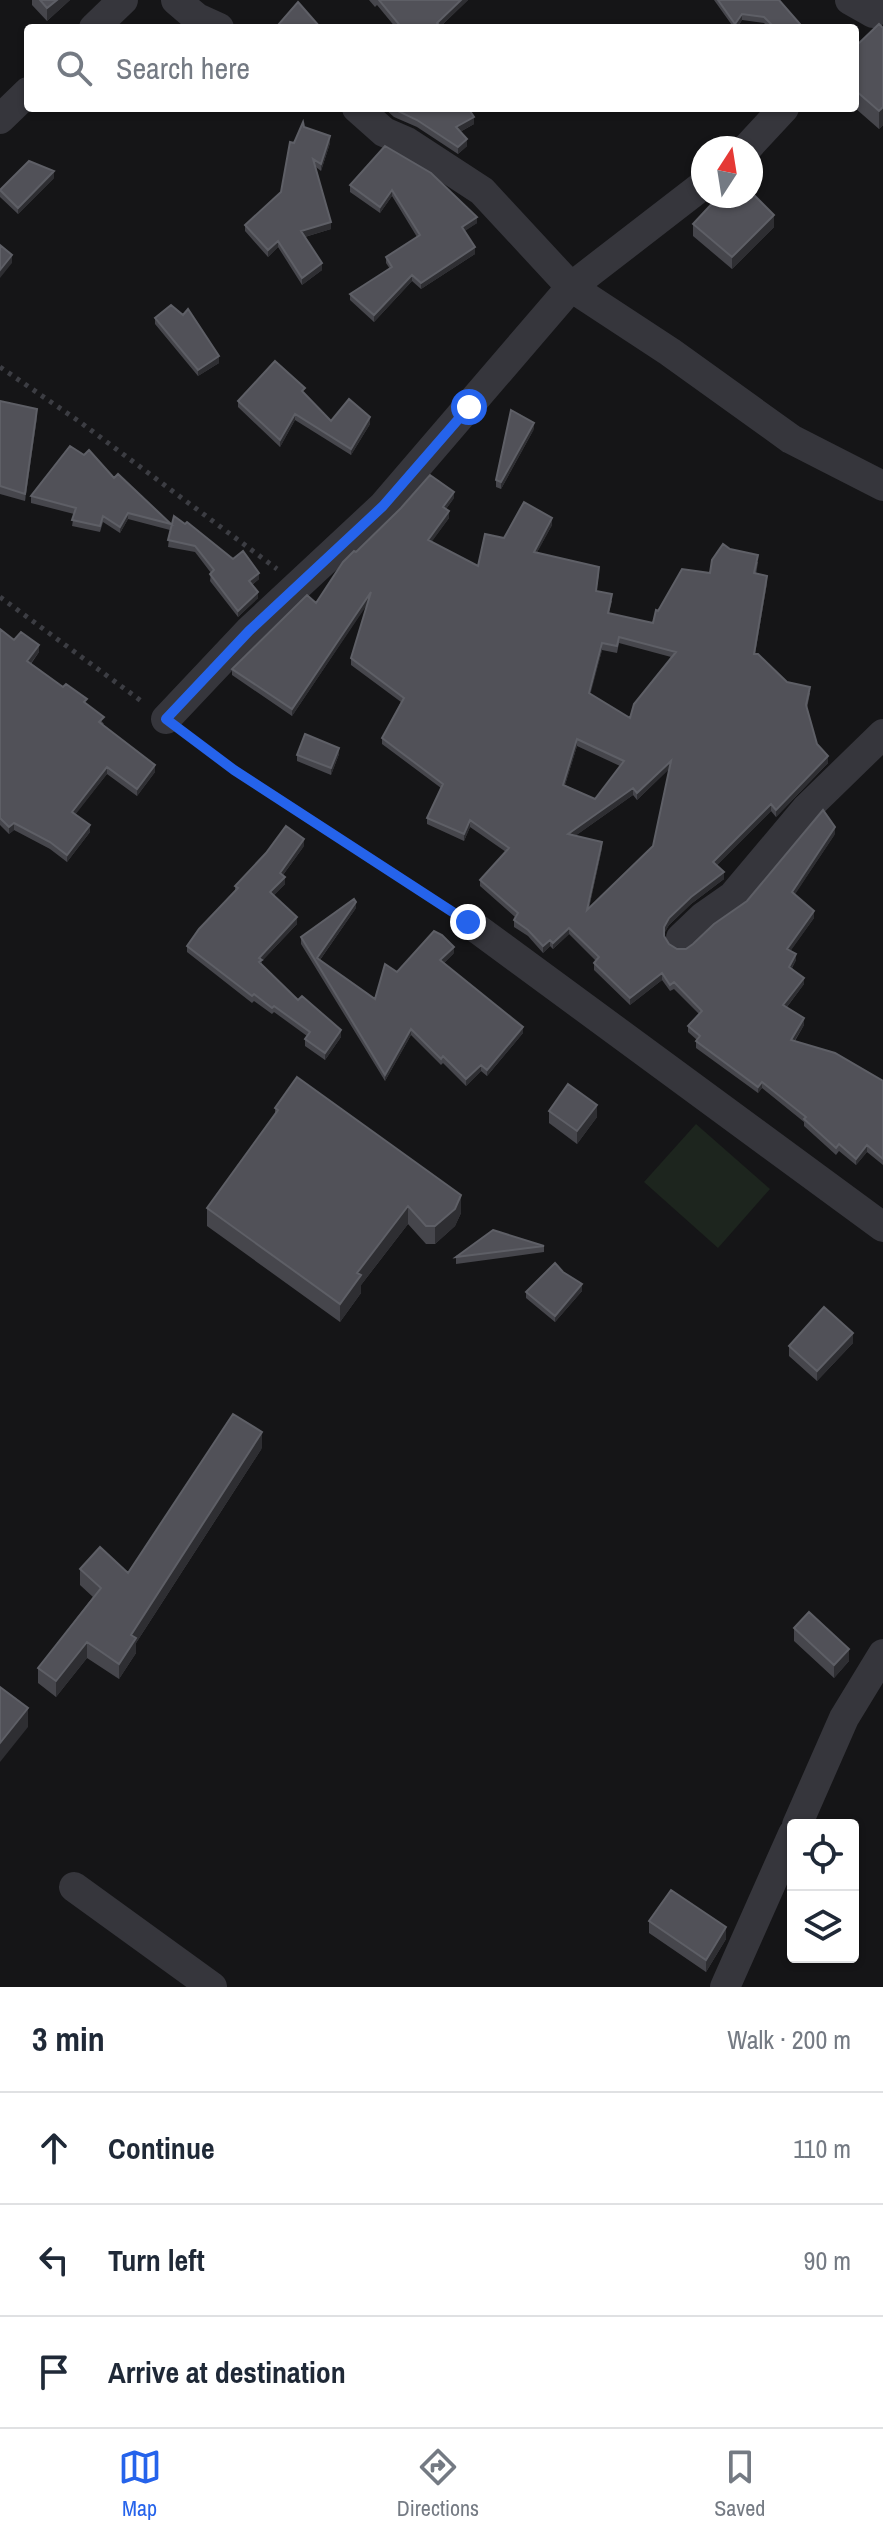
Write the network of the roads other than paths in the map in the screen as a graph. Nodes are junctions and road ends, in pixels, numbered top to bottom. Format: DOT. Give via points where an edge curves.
graph roads {
  1 [pos="123,0"];
  2 [pos="176,0"];
  3 [pos="98,24"];
  4 [pos="210,24"];
  5 [pos="24,96"];
  6 [pos="362,112"];
  7 [pos="780,112"];
  8 [pos="0,119"];
  9 [pos="758,136"];
  10 [pos="691,194"];
  11 [pos="571,287"];
  12 [pos="883,486"];
  13 [pos="166,719"];
  14 [pos="883,734"];
  15 [pos="468,922"];
  16 [pos="681,938"];
  17 [pos="883,1227"];
  18 [pos="883,1654"];
  19 [pos="800,1819"];
  20 [pos="787,1848"];
  21 [pos="74,1887"];
  22 [pos="212,1987"];
  23 [pos="725,1987"];
  1 -- 3 [label="street"];
  2 -- 4 [label="street"];
  5 -- 8 [label="street"];
  6 -- 11 [label="street" via="384,132 482,191"];
  7 -- 9 [label="street"];
  10 -- 11 [label="street"];
  11 -- 12 [label="street" via="791,439"];
  11 -- 13 [label="street" via="383,506 297,584"];
  14 -- 16 [label="street" via="807,808 733,896"];
  15 -- 17 [label="street"];
  18 -- 19 [label="street" via="844,1718"];
  20 -- 23 [label="street"];
  21 -- 22 [label="street"];
}
